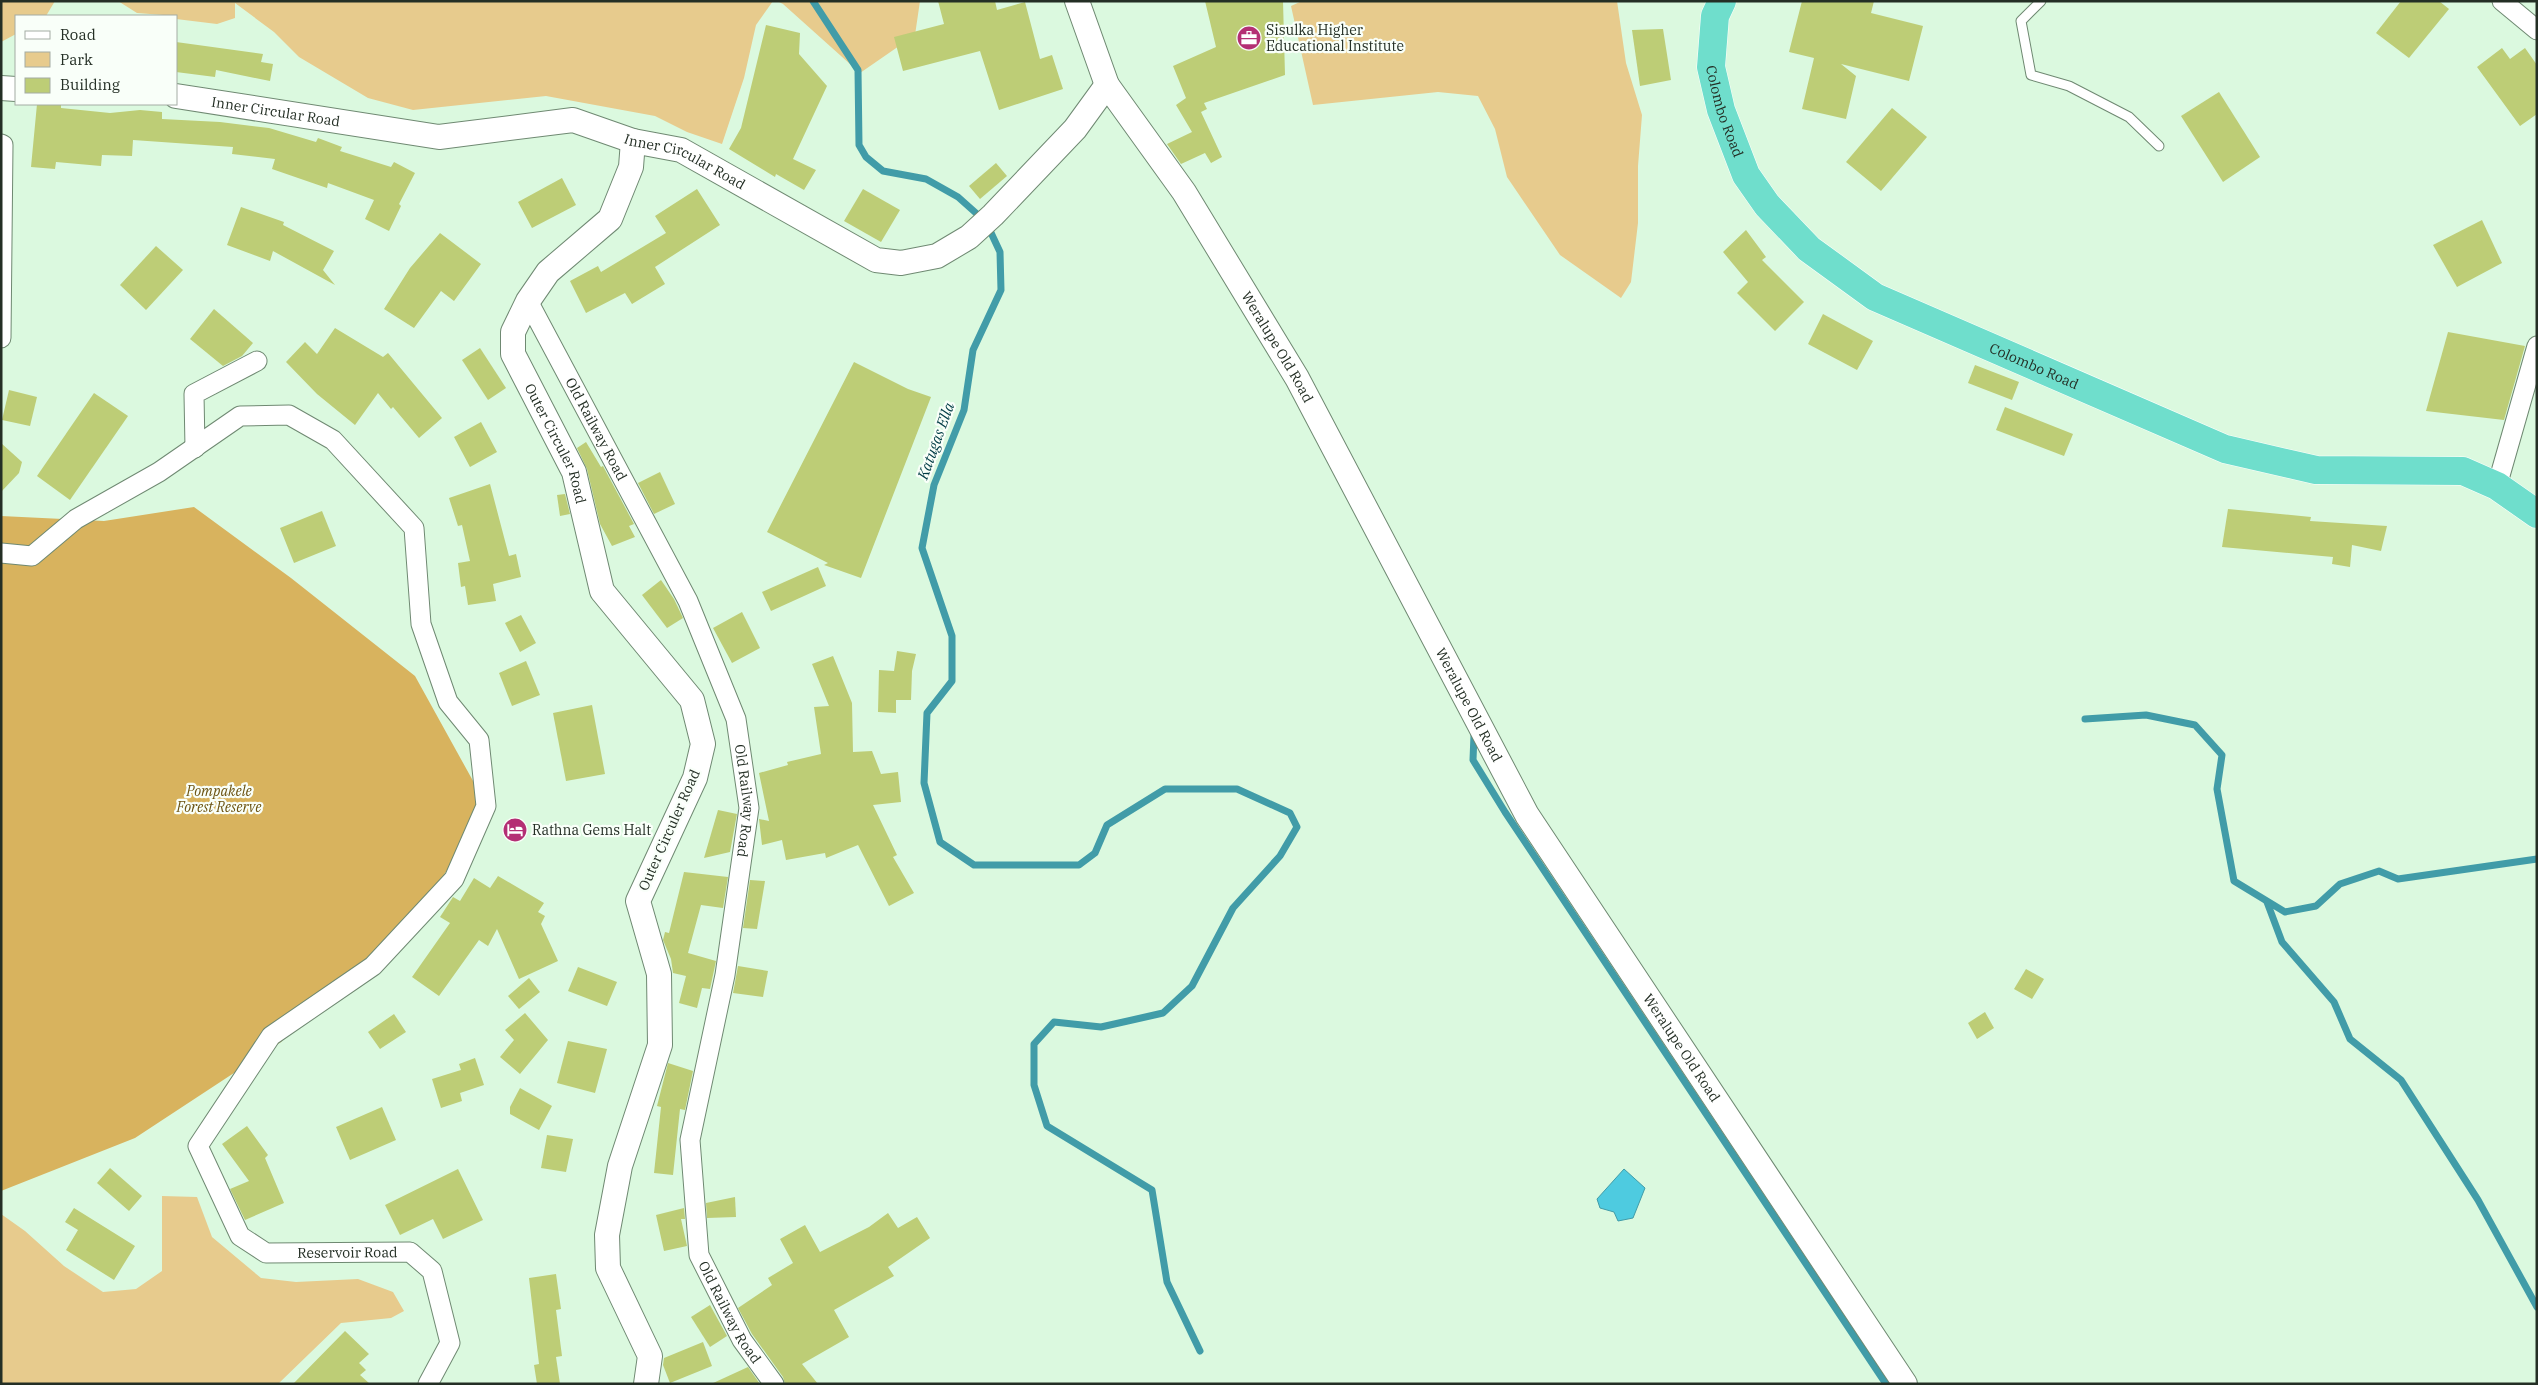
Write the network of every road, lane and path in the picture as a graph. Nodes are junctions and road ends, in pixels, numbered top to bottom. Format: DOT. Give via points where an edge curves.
graph roads {
  1 [pos="1076,1"];
  2 [pos="1722,1"];
  3 [pos="2041,1"];
  4 [pos="2502,1"];
  5 [pos="2537,30"];
  6 [pos="1107,85"];
  7 [pos="1,88"];
  8 [pos="15,88"];
  9 [pos="178,96"];
  10 [pos="633,141"];
  11 [pos="1,144"];
  12 [pos="2159,146"];
  13 [pos="528,300"];
  14 [pos="1,338"];
  15 [pos="2537,346"];
  16 [pos="257,361"];
  17 [pos="194,448"];
  18 [pos="2497,486"];
  19 [pos="2537,514"];
  20 [pos="1,553"];
  21 [pos="428,1384"];
  22 [pos="646,1384"];
  23 [pos="774,1384"];
  24 [pos="1905,1384"];
  1 -- 6 [label="street, Weralupe Old Road"];
  2 -- 18 [label="highway, Colombo Road" via="1715,16 1711,67 1721,110 1746,175 1767,205 1809,249 1875,297 2225,449 2316,470 2463,471"];
  3 -- 12 [label="lane" via="2021,21 2031,75 2070,86 2129,117"];
  4 -- 5 [label="street"];
  6 -- 10 [label="street, Inner Circular Road" via="1075,129 969,237 937,256 902,263 876,260 682,150"];
  6 -- 24 [label="street, Weralupe Old Road" via="1184,192 1297,378 1527,815"];
  7 -- 8 [label="street"];
  9 -- 10 [label="street, Inner Circular Road" via="439,137 573,120"];
  10 -- 13 [label="street, Outer Circuler Road" via="631,167 610,219 548,272"];
  11 -- 14 [label="street"];
  13 -- 22 [label="street, Outer Circuler Road" via="513,332 513,354 574,472 602,591 692,700 703,744 695,778 638,901 659,974 660,1045 620,1166 607,1235 608,1268 650,1356"];
  13 -- 23 [label="street, Old Railway Road" via="688,601 736,719 749,808 725,975 690,1140 699,1255 742,1340"];
  15 -- 18 [label="street"];
  16 -- 17 [label="street" via="194,394"];
  17 -- 20 [label="street" via="160,472 76,519 32,556"];
  17 -- 21 [label="street, Reservoir Road" via="240,416 289,414 333,440 414,528 421,624 448,702 479,740 486,806 454,879 373,966 271,1036 198,1146 240,1236 266,1253 410,1252 432,1271 450,1343"];
  18 -- 19 [label="highway, Colombo Road"];
}
